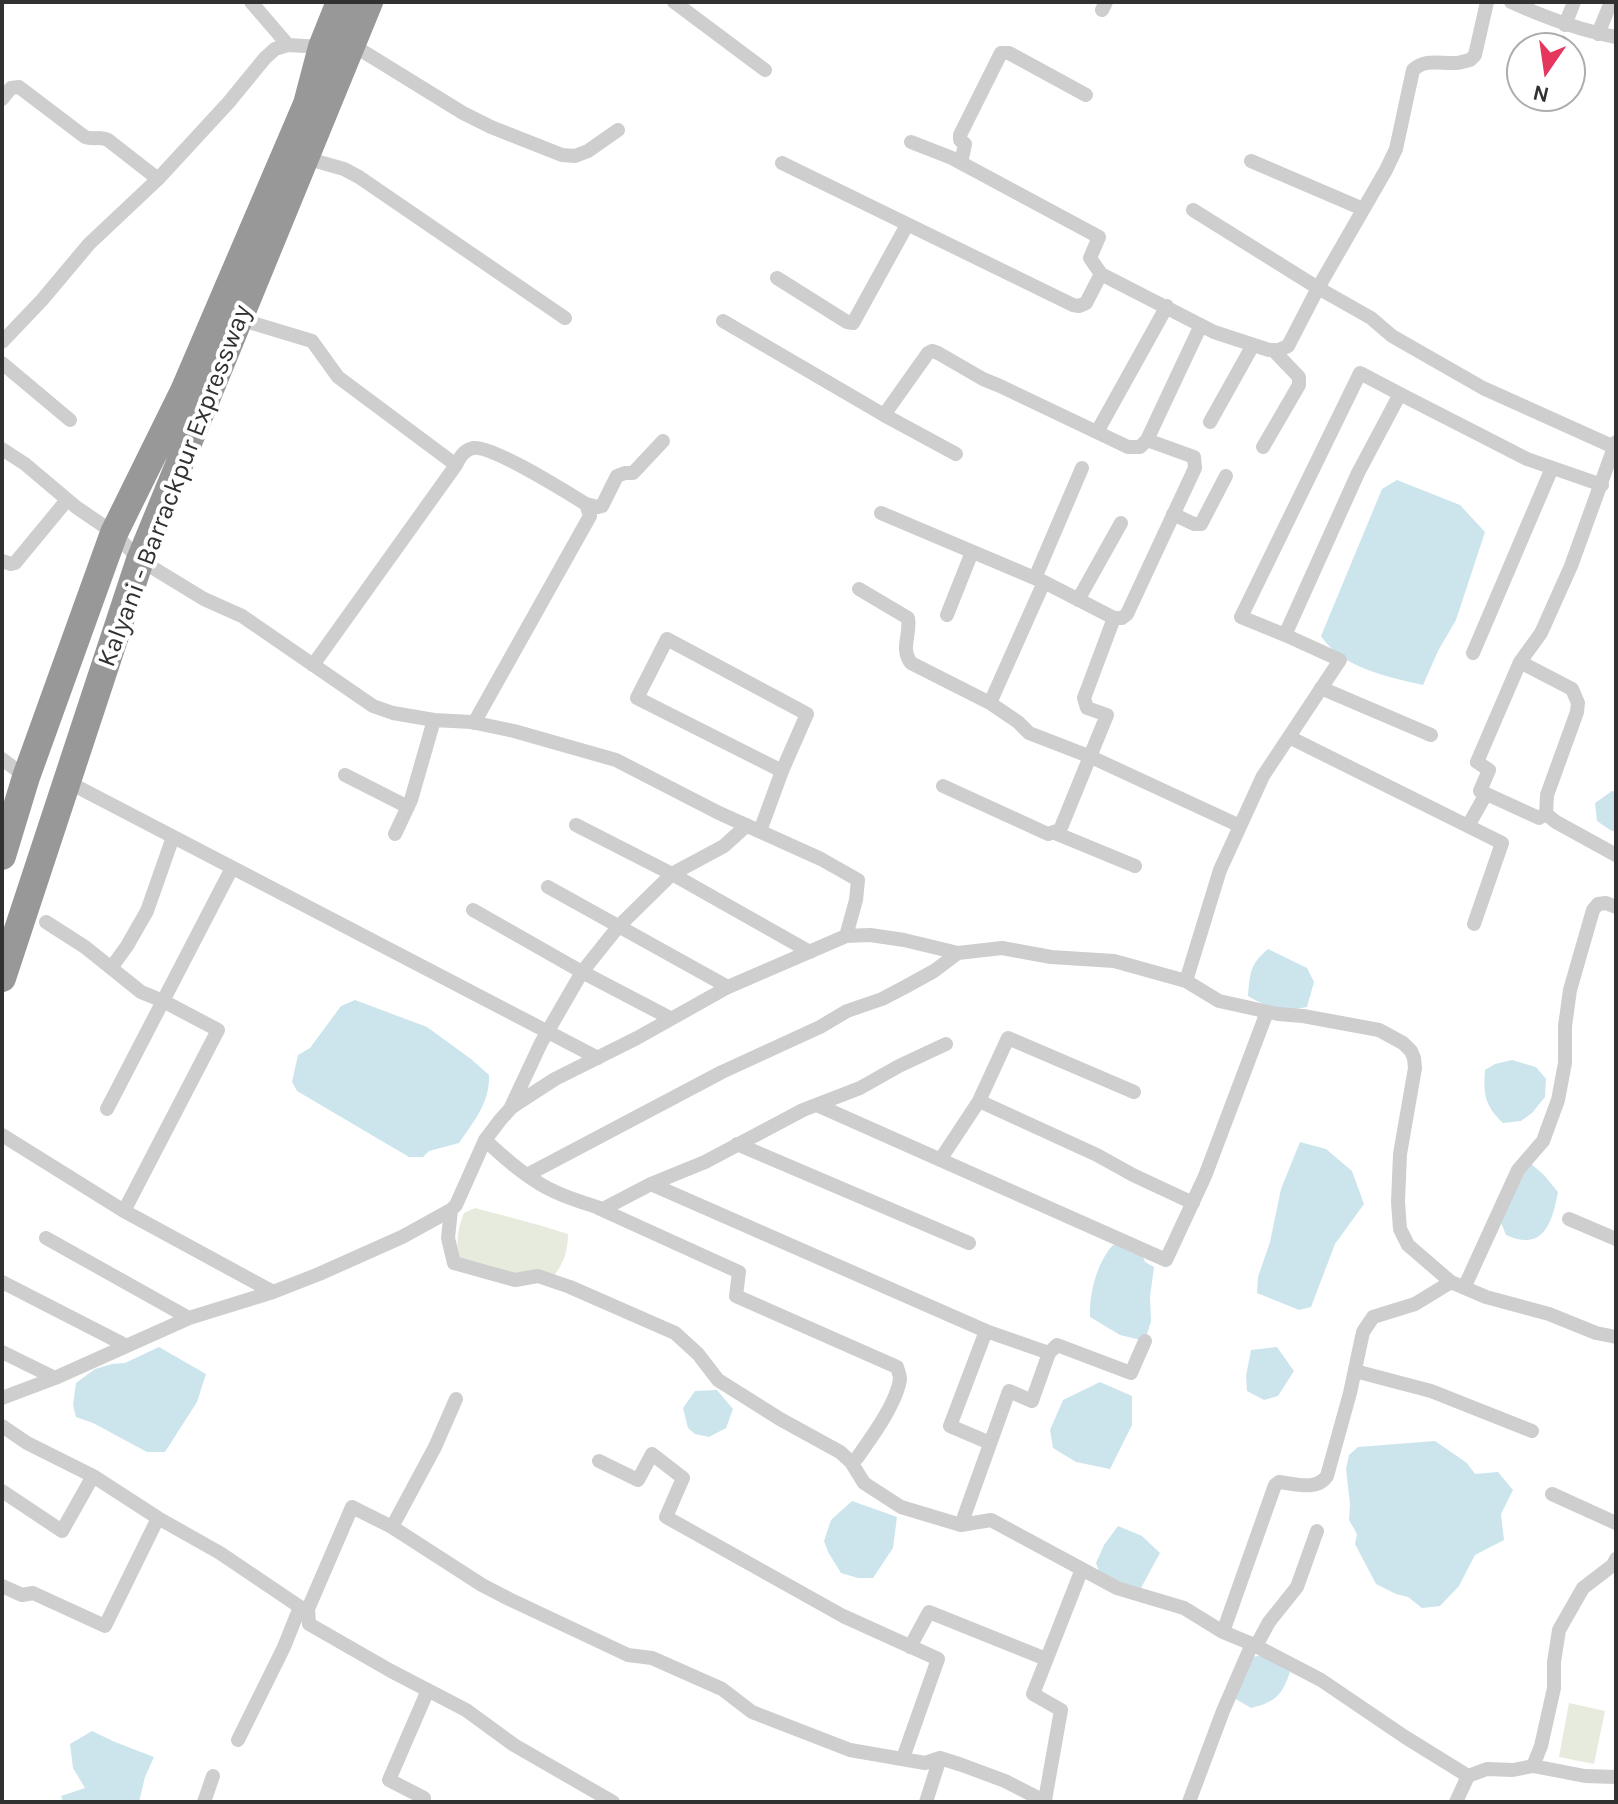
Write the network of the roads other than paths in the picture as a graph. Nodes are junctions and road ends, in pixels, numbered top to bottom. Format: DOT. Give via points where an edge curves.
graph roads {
  1 [pos="251,2"];
  2 [pos="340,2"];
  3 [pos="369,2"];
  4 [pos="674,2"];
  5 [pos="1487,2"];
  6 [pos="1511,2"];
  7 [pos="1574,2"];
  8 [pos="1611,2"];
  9 [pos="1565,25"];
  10 [pos="1598,34"];
  11 [pos="1616,37"];
  12 [pos="288,45"];
  13 [pos="339,50"];
  14 [pos="765,70"];
  15 [pos="1086,95"];
  16 [pos="2,99"];
  17 [pos="618,130"];
  18 [pos="911,142"];
  19 [pos="305,158"];
  20 [pos="1251,161"];
  21 [pos="782,163"];
  22 [pos="961,163"];
  23 [pos="158,179"];
  24 [pos="1363,209"];
  25 [pos="1193,210"];
  26 [pos="907,225"];
  27 [pos="1101,274"];
  28 [pos="777,278"];
  29 [pos="1318,288"];
  30 [pos="1167,306"];
  31 [pos="565,318"];
  32 [pos="239,319"];
  33 [pos="723,321"];
  34 [pos="1201,325"];
  35 [pos="2,342"];
  36 [pos="1253,345"];
  37 [pos="1273,350"];
  38 [pos="2,363"];
  39 [pos="1400,394"];
  40 [pos="884,415"];
  41 [pos="70,420"];
  42 [pos="1210,422"];
  43 [pos="1097,432"];
  44 [pos="1147,440"];
  45 [pos="663,441"];
  46 [pos="1615,444"];
  47 [pos="1263,447"];
  48 [pos="2,449"];
  49 [pos="956,454"];
  50 [pos="456,465"];
  51 [pos="1082,468"];
  52 [pos="1552,468"];
  53 [pos="1226,476"];
  54 [pos="1602,485"];
  55 [pos="67,500"];
  56 [pos="586,504"];
  57 [pos="881,513"];
  58 [pos="1173,514"];
  59 [pos="1121,523"];
  60 [pos="114,533"];
  61 [pos="972,552"];
  62 [pos="140,560"];
  63 [pos="2,561"];
  64 [pos="1039,580"];
  65 [pos="859,589"];
  66 [pos="1078,600"];
  67 [pos="947,615"];
  68 [pos="1114,618"];
  69 [pos="1285,635"];
  70 [pos="1473,653"];
  71 [pos="1520,662"];
  72 [pos="313,665"];
  73 [pos="1321,688"];
  74 [pos="990,703"];
  75 [pos="434,720"];
  76 [pos="474,723"];
  77 [pos="1431,735"];
  78 [pos="1289,737"];
  79 [pos="1091,757"];
  80 [pos="2,759"];
  81 [pos="782,771"];
  82 [pos="345,775"];
  83 [pos="26,777"];
  84 [pos="66,781"];
  85 [pos="943,786"];
  86 [pos="1486,794"];
  87 [pos="408,807"];
  88 [pos="1546,814"];
  89 [pos="576,825"];
  90 [pos="1240,826"];
  91 [pos="1468,826"];
  92 [pos="754,828"];
  93 [pos="1055,833"];
  94 [pos="395,834"];
  95 [pos="173,837"];
  96 [pos="1616,855"];
  97 [pos="2,856"];
  98 [pos="1135,866"];
  99 [pos="232,868"];
  100 [pos="672,874"];
  101 [pos="548,887"];
  102 [pos="1616,907"];
  103 [pos="473,910"];
  104 [pos="46,922"];
  105 [pos="1474,924"];
  106 [pos="618,927"];
  107 [pos="846,936"];
  108 [pos="810,952"];
  109 [pos="958,953"];
  110 [pos="111,968"];
  111 [pos="582,972"];
  112 [pos="2,978"];
  113 [pos="1186,981"];
  114 [pos="728,987"];
  115 [pos="163,1001"];
  116 [pos="1267,1012"];
  117 [pos="670,1018"];
  118 [pos="548,1030"];
  119 [pos="946,1044"];
  120 [pos="598,1058"];
  121 [pos="1134,1092"];
  122 [pos="979,1101"];
  123 [pos="817,1105"];
  124 [pos="511,1108"];
  125 [pos="107,1109"];
  126 [pos="2,1135"];
  127 [pos="485,1140"];
  128 [pos="737,1144"];
  129 [pos="940,1160"];
  130 [pos="527,1175"];
  131 [pos="651,1184"];
  132 [pos="1193,1203"];
  133 [pos="598,1208"];
  134 [pos="451,1210"];
  135 [pos="124,1211"];
  136 [pos="1569,1219"];
  137 [pos="46,1238"];
  138 [pos="1616,1239"];
  139 [pos="969,1243"];
  140 [pos="2,1282"];
  141 [pos="1458,1285"];
  142 [pos="273,1292"];
  143 [pos="189,1318"];
  144 [pos="986,1331"];
  145 [pos="1616,1337"];
  146 [pos="1145,1341"];
  147 [pos="125,1345"];
  148 [pos="2,1352"];
  149 [pos="1049,1353"];
  150 [pos="1355,1371"];
  151 [pos="55,1378"];
  152 [pos="2,1398"];
  153 [pos="456,1399"];
  154 [pos="4,1431"];
  155 [pos="1532,1431"];
  156 [pos="990,1443"];
  157 [pos="599,1461"];
  158 [pos="851,1462"];
  159 [pos="93,1476"];
  160 [pos="2,1491"];
  161 [pos="1552,1494"];
  162 [pos="158,1518"];
  163 [pos="1616,1523"];
  164 [pos="961,1525"];
  165 [pos="392,1527"];
  166 [pos="1317,1531"];
  167 [pos="1616,1559"];
  168 [pos="1082,1569"];
  169 [pos="2,1586"];
  170 [pos="304,1608"];
  171 [pos="1223,1632"];
  172 [pos="1254,1645"];
  173 [pos="910,1647"];
  174 [pos="1046,1659"];
  175 [pos="428,1690"];
  176 [pos="238,1740"];
  177 [pos="903,1758"];
  178 [pos="940,1758"];
  179 [pos="1533,1766"];
  180 [pos="213,1776"];
  181 [pos="1468,1776"];
  182 [pos="1616,1777"];
  183 [pos="1046,1801"];
  184 [pos="204,1802"];
  185 [pos="422,1802"];
  186 [pos="613,1802"];
  187 [pos="926,1802"];
  188 [pos="1189,1802"];
  189 [pos="1456,1802"];
  1 -- 12 [label="street"];
  2 -- 13 [label="highway"];
  3 -- 13 [label="highway, Kalyani - Barrackpur Expressway"];
  4 -- 14 [label="street"];
  5 -- 24 [label="street" via="1470,60 1426,62 1413,70 1396,149"];
  6 -- 9 [label="street"];
  7 -- 9 [label="street"];
  8 -- 10 [label="street"];
  9 -- 10 [label="street"];
  10 -- 11 [label="street"];
  12 -- 13 [label="street"];
  12 -- 23 [label="street" via="265,58"];
  13 -- 17 [label="street" via="491,127 562,155 588,151"];
  13 -- 19 [label="highway, Kalyani - Barrackpur Expressway"];
  13 -- 60 [label="highway" via="307,104 184,391"];
  15 -- 22 [label="street" via="1001,53 960,135 965,144"];
  16 -- 23 [label="street" via="19,87 85,137 104,137"];
  18 -- 22 [label="street"];
  19 -- 31 [label="street" via="359,177"];
  19 -- 32 [label="highway, Kalyani - Barrackpur Expressway"];
  20 -- 24 [label="street"];
  21 -- 26 [label="street"];
  22 -- 27 [label="street" via="1099,237 1090,258"];
  23 -- 35 [label="street" via="89,244"];
  24 -- 29 [label="street"];
  25 -- 29 [label="street"];
  26 -- 27 [label="street" via="1073,305 1086,303"];
  26 -- 28 [label="street" via="853,323"];
  27 -- 30 [label="street"];
  29 -- 37 [label="street" via="1288,346"];
  29 -- 46 [label="street" via="1483,388"];
  30 -- 34 [label="street"];
  30 -- 43 [label="street"];
  32 -- 50 [label="street" via="312,341 338,377"];
  32 -- 62 [label="highway, Kalyani - Barrackpur Expressway"];
  33 -- 40 [label="street"];
  34 -- 36 [label="street"];
  34 -- 44 [label="street"];
  36 -- 37 [label="street"];
  36 -- 42 [label="street"];
  37 -- 47 [label="street" via="1299,377 1299,385"];
  38 -- 41 [label="street"];
  39 -- 52 [label="street"];
  39 -- 69 [label="street"];
  39 -- 69 [label="street" via="1360,373 1241,617"];
  40 -- 43 [label="street" via="932,351"];
  40 -- 49 [label="street"];
  43 -- 44 [label="street" via="1128,447 1140,447"];
  44 -- 58 [label="street" via="1194,457 1195,468"];
  45 -- 56 [label="street" via="633,473 617,476 602,506"];
  46 -- 54 [label="street"];
  48 -- 55 [label="street"];
  50 -- 56 [label="street" via="464,452 478,447"];
  50 -- 72 [label="street"];
  51 -- 64 [label="street"];
  52 -- 54 [label="street"];
  52 -- 70 [label="street"];
  53 -- 58 [label="street" via="1201,524"];
  54 -- 71 [label="street" via="1541,633"];
  55 -- 60 [label="street"];
  55 -- 63 [label="street" via="15,563"];
  56 -- 76 [label="street" via="590,516"];
  57 -- 61 [label="street"];
  58 -- 68 [label="street" via="1127,614"];
  59 -- 66 [label="street"];
  60 -- 62 [label="street"];
  60 -- 83 [label="highway"];
  61 -- 64 [label="street"];
  61 -- 67 [label="street"];
  62 -- 72 [label="street" via="242,616"];
  62 -- 84 [label="highway, Kalyani - Barrackpur Expressway"];
  64 -- 66 [label="street"];
  64 -- 74 [label="street"];
  65 -- 74 [label="street" via="908,618 905,651 911,663"];
  66 -- 68 [label="street"];
  68 -- 79 [label="street" via="1084,698 1087,708 1107,715"];
  69 -- 73 [label="street" via="1340,660"];
  71 -- 86 [label="street" via="1477,762 1489,770 1480,791"];
  71 -- 88 [label="street" via="1572,689 1578,703 1547,795"];
  72 -- 75 [label="street" via="373,706"];
  73 -- 77 [label="street"];
  73 -- 78 [label="street"];
  74 -- 79 [label="street" via="1029,733"];
  75 -- 76 [label="street"];
  75 -- 87 [label="street"];
  76 -- 92 [label="street" via="616,760"];
  78 -- 90 [label="street"];
  78 -- 91 [label="street"];
  79 -- 90 [label="street"];
  79 -- 93 [label="street"];
  80 -- 83 [label="street"];
  81 -- 81 [label="street" via="807,714 667,639 637,698"];
  81 -- 92 [label="street"];
  82 -- 87 [label="street"];
  83 -- 97 [label="highway"];
  84 -- 95 [label="street"];
  84 -- 112 [label="highway, Kalyani - Barrackpur Expressway"];
  85 -- 93 [label="street"];
  86 -- 88 [label="street" via="1539,818"];
  86 -- 91 [label="street"];
  87 -- 94 [label="street"];
  88 -- 96 [label="street"];
  89 -- 100 [label="street"];
  90 -- 113 [label="street" via="1220,870"];
  91 -- 105 [label="street" via="1502,843"];
  92 -- 100 [label="street"];
  92 -- 107 [label="street" via="858,880"];
  93 -- 98 [label="street"];
  95 -- 99 [label="street"];
  95 -- 110 [label="street" via="147,911"];
  99 -- 115 [label="street"];
  99 -- 118 [label="street"];
  100 -- 106 [label="street"];
  100 -- 108 [label="street"];
  101 -- 106 [label="street"];
  102 -- 141 [label="street" via="1598,904 1593,910 1570,990 1558,1100 1543,1141 1518,1170"];
  103 -- 111 [label="street"];
  104 -- 110 [label="street"];
  106 -- 111 [label="street"];
  106 -- 114 [label="street"];
  107 -- 108 [label="street"];
  107 -- 109 [label="street" via="904,940"];
  108 -- 114 [label="street"];
  109 -- 113 [label="street" via="1002,948 1105,959"];
  109 -- 130 [label="street" via="882,999 722,1072"];
  110 -- 115 [label="street" via="141,992"];
  111 -- 117 [label="street"];
  111 -- 118 [label="street"];
  113 -- 116 [label="street" via="1219,1001"];
  114 -- 117 [label="street"];
  115 -- 125 [label="street"];
  115 -- 135 [label="street" via="218,1030"];
  116 -- 132 [label="street"];
  116 -- 141 [label="street" via="1379,1030 1411,1051 1415,1068 1400,1154 1400,1229 1408,1245"];
  117 -- 120 [label="street"];
  118 -- 120 [label="street"];
  118 -- 124 [label="street"];
  119 -- 123 [label="street"];
  120 -- 124 [label="street"];
  121 -- 122 [label="street" via="1008,1038"];
  122 -- 129 [label="street"];
  122 -- 132 [label="street"];
  123 -- 128 [label="street"];
  123 -- 129 [label="street"];
  124 -- 127 [label="street"];
  126 -- 135 [label="street"];
  127 -- 130 [label="street"];
  127 -- 134 [label="street"];
  128 -- 131 [label="street"];
  128 -- 139 [label="street"];
  129 -- 132 [label="street" via="1166,1260"];
  130 -- 133 [label="street"];
  131 -- 133 [label="street"];
  131 -- 144 [label="street"];
  133 -- 158 [label="street" via="739,1272 736,1296 897,1367 900,1377 887,1412"];
  134 -- 142 [label="street"];
  134 -- 158 [label="street" via="448,1238 454,1263 515,1280 538,1276 675,1333 718,1380"];
  135 -- 142 [label="street"];
  136 -- 138 [label="street"];
  137 -- 143 [label="street"];
  140 -- 147 [label="street"];
  141 -- 145 [label="street"];
  141 -- 150 [label="street" via="1373,1317 1363,1332"];
  142 -- 143 [label="street"];
  143 -- 147 [label="street"];
  144 -- 149 [label="street"];
  144 -- 156 [label="street" via="950,1426"];
  146 -- 149 [label="street" via="1131,1373 1057,1345"];
  147 -- 151 [label="street"];
  148 -- 151 [label="street"];
  149 -- 156 [label="street" via="1032,1401 1009,1391"];
  150 -- 155 [label="street" via="1431,1391"];
  150 -- 171 [label="street" via="1327,1476 1317,1485 1275,1485"];
  151 -- 152 [label="street"];
  153 -- 165 [label="street"];
  154 -- 159 [label="street"];
  156 -- 164 [label="street"];
  157 -- 173 [label="street" via="638,1480 652,1454 683,1478 666,1517 843,1616"];
  158 -- 164 [label="street" via="864,1483 901,1507"];
  159 -- 160 [label="street" via="62,1531"];
  159 -- 162 [label="street"];
  161 -- 163 [label="street"];
  162 -- 169 [label="street" via="105,1626 33,1593 22,1595"];
  162 -- 170 [label="street"];
  164 -- 168 [label="street" via="991,1520"];
  165 -- 170 [label="street" via="352,1507"];
  165 -- 177 [label="street" via="509,1599 628,1655 652,1658 722,1689 752,1712 850,1750"];
  166 -- 172 [label="street" via="1297,1587"];
  167 -- 179 [label="street" via="1583,1588 1559,1630 1554,1688"];
  168 -- 171 [label="street" via="1117,1588 1184,1608"];
  168 -- 174 [label="street"];
  170 -- 175 [label="street" via="309,1624"];
  170 -- 176 [label="street"];
  171 -- 172 [label="street"];
  172 -- 181 [label="street" via="1321,1680"];
  172 -- 188 [label="street"];
  173 -- 174 [label="street" via="929,1612"];
  173 -- 177 [label="street" via="938,1659"];
  174 -- 183 [label="street" via="1033,1694 1061,1710"];
  175 -- 185 [label="street" via="389,1780 424,1798"];
  175 -- 186 [label="street"];
  177 -- 178 [label="street" via="925,1763"];
  178 -- 183 [label="street"];
  178 -- 187 [label="street"];
  179 -- 181 [label="street" via="1487,1769"];
  179 -- 182 [label="street"];
  180 -- 184 [label="street"];
  181 -- 189 [label="street"];
}
